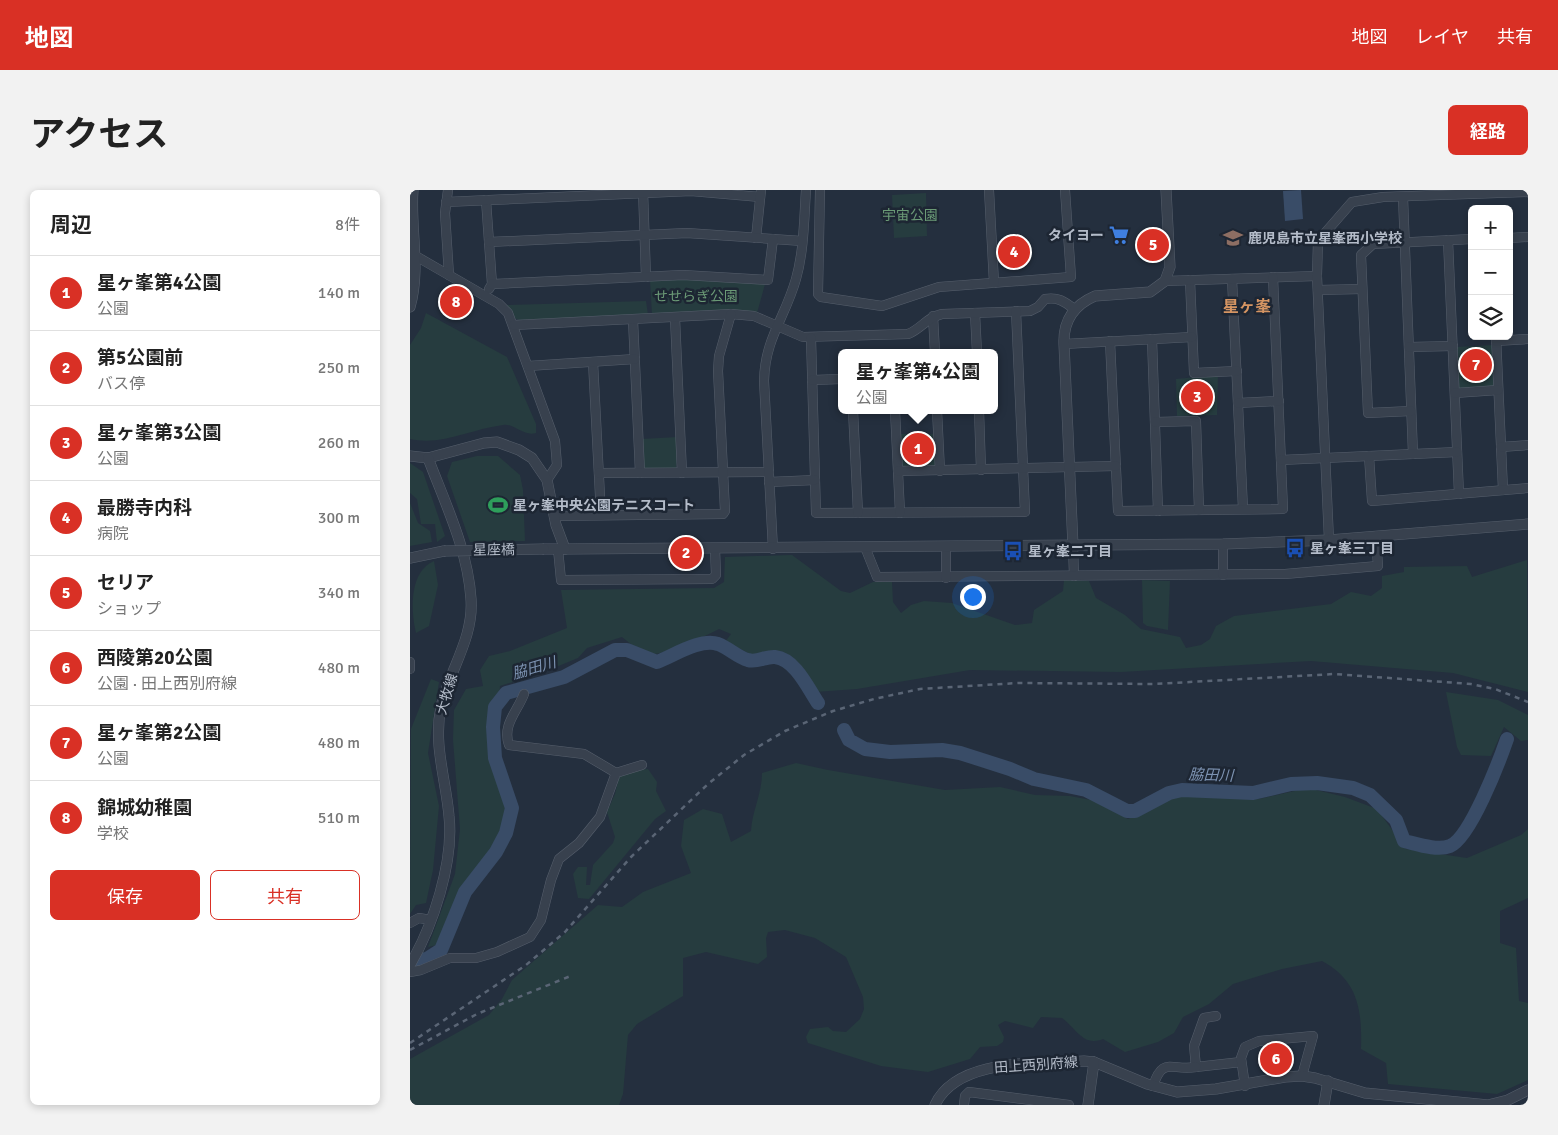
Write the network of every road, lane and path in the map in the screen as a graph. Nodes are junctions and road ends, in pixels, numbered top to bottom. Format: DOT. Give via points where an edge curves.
graph roads {
  1 [pos="413,190"];
  2 [pos="448,190"];
  3 [pos="806,190"];
  4 [pos="820,190"];
  5 [pos="989,190"];
  6 [pos="1065,190"];
  7 [pos="1166,190"];
  8 [pos="602,192"];
  9 [pos="643,192"];
  10 [pos="1528,192"];
  11 [pos="761,194"];
  12 [pos="1403,197"];
  13 [pos="486,200"];
  14 [pos="446,202"];
  15 [pos="644,235"];
  16 [pos="1528,237"];
  17 [pos="756,238"];
  18 [pos="1513,238"];
  19 [pos="773,239"];
  20 [pos="1468,239"];
  21 [pos="1448,240"];
  22 [pos="802,241"];
  23 [pos="489,242"];
  24 [pos="1405,242"];
  25 [pos="414,255"];
  26 [pos="449,275"];
  27 [pos="1317,276"];
  28 [pos="646,277"];
  29 [pos="1273,277"];
  30 [pos="1232,279"];
  31 [pos="1190,280"];
  32 [pos="1165,282"];
  33 [pos="994,283"];
  34 [pos="492,284"];
  35 [pos="1362,289"];
  36 [pos="1318,290"];
  37 [pos="484,295"];
  38 [pos="410,307"];
  39 [pos="1074,308"];
  40 [pos="1016,311"];
  41 [pos="975,313"];
  42 [pos="730,314"];
  43 [pos="933,316"];
  44 [pos="675,318"];
  45 [pos="633,320"];
  46 [pos="514,325"];
  47 [pos="776,325"];
  48 [pos="1192,337"];
  49 [pos="810,338"];
  50 [pos="1152,339"];
  51 [pos="1513,339"];
  52 [pos="1528,339"];
  53 [pos="1496,340"];
  54 [pos="1110,341"];
  55 [pos="1064,344"];
  56 [pos="1453,346"];
  57 [pos="1409,348"];
  58 [pos="935,349"];
  59 [pos="977,349"];
  60 [pos="635,359"];
  61 [pos="593,362"];
  62 [pos="528,366"];
  63 [pos="1236,371"];
  64 [pos="838,379"];
  65 [pos="812,380"];
  66 [pos="1498,390"];
  67 [pos="1455,393"];
  68 [pos="1279,401"];
  69 [pos="1238,403"];
  70 [pos="1411,411"];
  71 [pos="853,414"];
  72 [pos="895,414"];
  73 [pos="937,414"];
  74 [pos="979,414"];
  75 [pos="1155,422"];
  76 [pos="1528,446"];
  77 [pos="1501,447"];
  78 [pos="1457,452"];
  79 [pos="1413,454"];
  80 [pos="410,456"];
  81 [pos="1370,456"];
  82 [pos="428,458"];
  83 [pos="1325,458"];
  84 [pos="1281,460"];
  85 [pos="1116,466"];
  86 [pos="1070,468"];
  87 [pos="1023,469"];
  88 [pos="981,470"];
  89 [pos="940,471"];
  90 [pos="723,472"];
  91 [pos="898,472"];
  92 [pos="599,473"];
  93 [pos="640,473"];
  94 [pos="682,473"];
  95 [pos="769,477"];
  96 [pos="547,480"];
  97 [pos="815,480"];
  98 [pos="1528,488"];
  99 [pos="1503,490"];
  100 [pos="1459,494"];
  101 [pos="1242,509"];
  102 [pos="1200,510"];
  103 [pos="1158,511"];
  104 [pos="858,513"];
  105 [pos="900,513"];
  106 [pos="601,515"];
  107 [pos="554,516"];
  108 [pos="1528,524"];
  109 [pos="1376,536"];
  110 [pos="1329,540"];
  111 [pos="1223,544"];
  112 [pos="1073,546"];
  113 [pos="865,547"];
  114 [pos="946,547"];
  115 [pos="772,548"];
  116 [pos="562,549"];
  117 [pos="715,549"];
  118 [pos="410,558"];
  119 [pos="1223,574"];
  120 [pos="1074,576"];
  121 [pos="946,578"];
  122 [pos="410,662"];
  123 [pos="410,669"];
  124 [pos="524,694"];
  125 [pos="642,765"];
  126 [pos="616,773"];
  127 [pos="431,920"];
  128 [pos="410,923"];
  129 [pos="410,965"];
  130 [pos="410,972"];
  131 [pos="1216,1016"];
  132 [pos="1094,1062"];
  133 [pos="1241,1062"];
  134 [pos="1196,1066"];
  135 [pos="1302,1076"];
  136 [pos="1328,1081"];
  137 [pos="1152,1086"];
  138 [pos="1245,1086"];
  139 [pos="1528,1090"];
  140 [pos="935,1105"];
  141 [pos="964,1105"];
  142 [pos="1070,1105"];
  143 [pos="1088,1105"];
  144 [pos="1324,1105"];
  1 -- 25 [label="street"];
  2 -- 14 [label="street"];
  3 -- 22 [label="street"];
  4 -- 33 [label="street" via="818,294 821,297 882,306 939,286"];
  5 -- 33 [label="street"];
  6 -- 33 [label="street" via="1071,277"];
  7 -- 32 [label="street" via="1170,267"];
  8 -- 9 [label="street"];
  8 -- 13 [label="street"];
  9 -- 11 [label="street"];
  9 -- 15 [label="street"];
  10 -- 12 [label="street"];
  11 -- 17 [label="street"];
  12 -- 24 [label="street"];
  12 -- 27 [label="street" via="1352,202 1318,241"];
  13 -- 14 [label="street"];
  13 -- 23 [label="street"];
  14 -- 26 [label="street"];
  15 -- 17 [label="street" via="687,233"];
  15 -- 23 [label="street"];
  15 -- 28 [label="street"];
  16 -- 18 [label="street"];
  17 -- 19 [label="street"];
  19 -- 22 [label="street"];
  19 -- 28 [label="street" via="768,280 700,275"];
  20 -- 21 [label="street"];
  21 -- 24 [label="street"];
  21 -- 56 [label="street"];
  22 -- 47 [label="street" via="796,279"];
  23 -- 34 [label="street"];
  24 -- 35 [label="street" via="1372,244 1360,255"];
  24 -- 57 [label="street"];
  25 -- 26 [label="street"];
  25 -- 38 [label="street" via="416,277"];
  26 -- 37 [label="street"];
  27 -- 29 [label="street"];
  27 -- 36 [label="street"];
  28 -- 34 [label="street"];
  29 -- 30 [label="street"];
  29 -- 68 [label="street"];
  30 -- 31 [label="street"];
  30 -- 63 [label="street"];
  31 -- 32 [label="street"];
  31 -- 48 [label="street"];
  32 -- 39 [label="street" via="1150,292 1095,296"];
  34 -- 37 [label="street"];
  35 -- 36 [label="street"];
  35 -- 70 [label="street" via="1368,413"];
  36 -- 83 [label="street"];
  37 -- 46 [label="street" via="505,309"];
  39 -- 40 [label="street" via="1056,298 1045,299 1034,310"];
  39 -- 55 [label="street" via="1065,325"];
  40 -- 41 [label="street"];
  40 -- 87 [label="street"];
  41 -- 43 [label="street"];
  41 -- 59 [label="street"];
  42 -- 44 [label="street"];
  42 -- 47 [label="street" via="754,316"];
  42 -- 90 [label="street" via="719,356"];
  43 -- 49 [label="street" via="908,334"];
  43 -- 58 [label="street"];
  44 -- 45 [label="street"];
  44 -- 94 [label="street"];
  45 -- 46 [label="street"];
  45 -- 60 [label="street"];
  46 -- 62 [label="street"];
  47 -- 49 [label="street"];
  47 -- 95 [label="street" via="764,368"];
  48 -- 50 [label="street"];
  48 -- 63 [label="street" via="1194,373"];
  49 -- 65 [label="street"];
  50 -- 54 [label="street"];
  50 -- 75 [label="street"];
  51 -- 52 [label="street"];
  53 -- 66 [label="street"];
  54 -- 55 [label="street"];
  54 -- 85 [label="street"];
  55 -- 86 [label="street"];
  56 -- 57 [label="street"];
  56 -- 67 [label="street"];
  57 -- 70 [label="street"];
  60 -- 61 [label="street"];
  60 -- 93 [label="street"];
  61 -- 62 [label="street"];
  61 -- 92 [label="street"];
  62 -- 96 [label="street" via="555,441 557,465"];
  63 -- 69 [label="street"];
  64 -- 65 [label="street"];
  65 -- 97 [label="street"];
  66 -- 67 [label="street"];
  66 -- 77 [label="street"];
  67 -- 78 [label="street"];
  68 -- 69 [label="street"];
  68 -- 84 [label="street"];
  69 -- 101 [label="street"];
  70 -- 79 [label="street"];
  71 -- 104 [label="street"];
  72 -- 91 [label="street"];
  73 -- 89 [label="street"];
  74 -- 88 [label="street"];
  75 -- 102 [label="street" via="1196,421"];
  75 -- 103 [label="street"];
  76 -- 77 [label="street"];
  77 -- 99 [label="street"];
  78 -- 79 [label="street"];
  78 -- 100 [label="street"];
  79 -- 81 [label="street"];
  80 -- 82 [label="street"];
  81 -- 83 [label="street"];
  81 -- 100 [label="street" via="1372,501"];
  82 -- 96 [label="street" via="497,442 532,458"];
  82 -- 127 [label="street, 大牧線" via="466,566 472,602 466,640 440,714 438,748 450,830 443,877"];
  83 -- 84 [label="street"];
  83 -- 110 [label="street"];
  84 -- 101 [label="street" via="1283,509"];
  85 -- 86 [label="street"];
  85 -- 103 [label="street" via="1118,511"];
  86 -- 87 [label="street"];
  86 -- 112 [label="street"];
  87 -- 88 [label="street"];
  87 -- 105 [label="street" via="1025,512"];
  88 -- 89 [label="street"];
  89 -- 91 [label="street"];
  90 -- 94 [label="street"];
  90 -- 95 [label="street"];
  90 -- 106 [label="street" via="723,514"];
  91 -- 105 [label="street"];
  92 -- 93 [label="street"];
  92 -- 106 [label="street"];
  93 -- 94 [label="street"];
  95 -- 97 [label="street"];
  95 -- 115 [label="street"];
  96 -- 107 [label="street"];
  97 -- 104 [label="street" via="816,513"];
  98 -- 99 [label="street"];
  99 -- 100 [label="street"];
  101 -- 102 [label="street"];
  102 -- 103 [label="street"];
  104 -- 105 [label="street"];
  106 -- 107 [label="street"];
  107 -- 116 [label="street"];
  108 -- 109 [label="street, 星座橋"];
  109 -- 110 [label="street, 星座橋"];
  109 -- 119 [label="street" via="1378,566 1285,574"];
  110 -- 111 [label="street, 星座橋"];
  111 -- 112 [label="street, 星座橋"];
  111 -- 119 [label="street"];
  112 -- 114 [label="street, 星座橋"];
  112 -- 120 [label="street"];
  113 -- 114 [label="street, 星座橋"];
  113 -- 115 [label="street, 星座橋"];
  113 -- 121 [label="street" via="877,578"];
  114 -- 121 [label="street"];
  115 -- 117 [label="street, 星座橋"];
  116 -- 117 [label="street, 星座橋"];
  116 -- 117 [label="street" via="561,580 712,579 716,575"];
  116 -- 118 [label="street, 星座橋, bridge" via="444,551"];
  119 -- 120 [label="street"];
  120 -- 121 [label="street"];
  122 -- 123 [label="street"];
  124 -- 126 [label="street" via="507,727 509,745 584,754"];
  125 -- 126 [label="street"];
  126 -- 130 [label="street" via="600,817 584,838 562,855 556,864 541,920 530,937 497,952 476,958 450,958"];
  127 -- 128 [label="street" via="419,918"];
  127 -- 129 [label="street, 大牧線"];
  131 -- 134 [label="street" via="1204,1018 1194,1046"];
  132 -- 137 [label="street, 田上西別府線"];
  132 -- 140 [label="street, 田上西別府線" via="980,1070 945,1091"];
  132 -- 143 [label="street"];
  133 -- 134 [label="street"];
  133 -- 135 [label="street" via="1245,1046 1259,1041 1313,1036"];
  133 -- 138 [label="street"];
  134 -- 137 [label="street" via="1163,1066"];
  135 -- 136 [label="street, 田上西別府線"];
  135 -- 138 [label="street, 田上西別府線"];
  136 -- 139 [label="street, 田上西別府線" via="1365,1093 1488,1105"];
  136 -- 144 [label="street"];
  137 -- 138 [label="street, 田上西別府線" via="1177,1092"];
  141 -- 142 [label="street" via="969,1092"];
}
